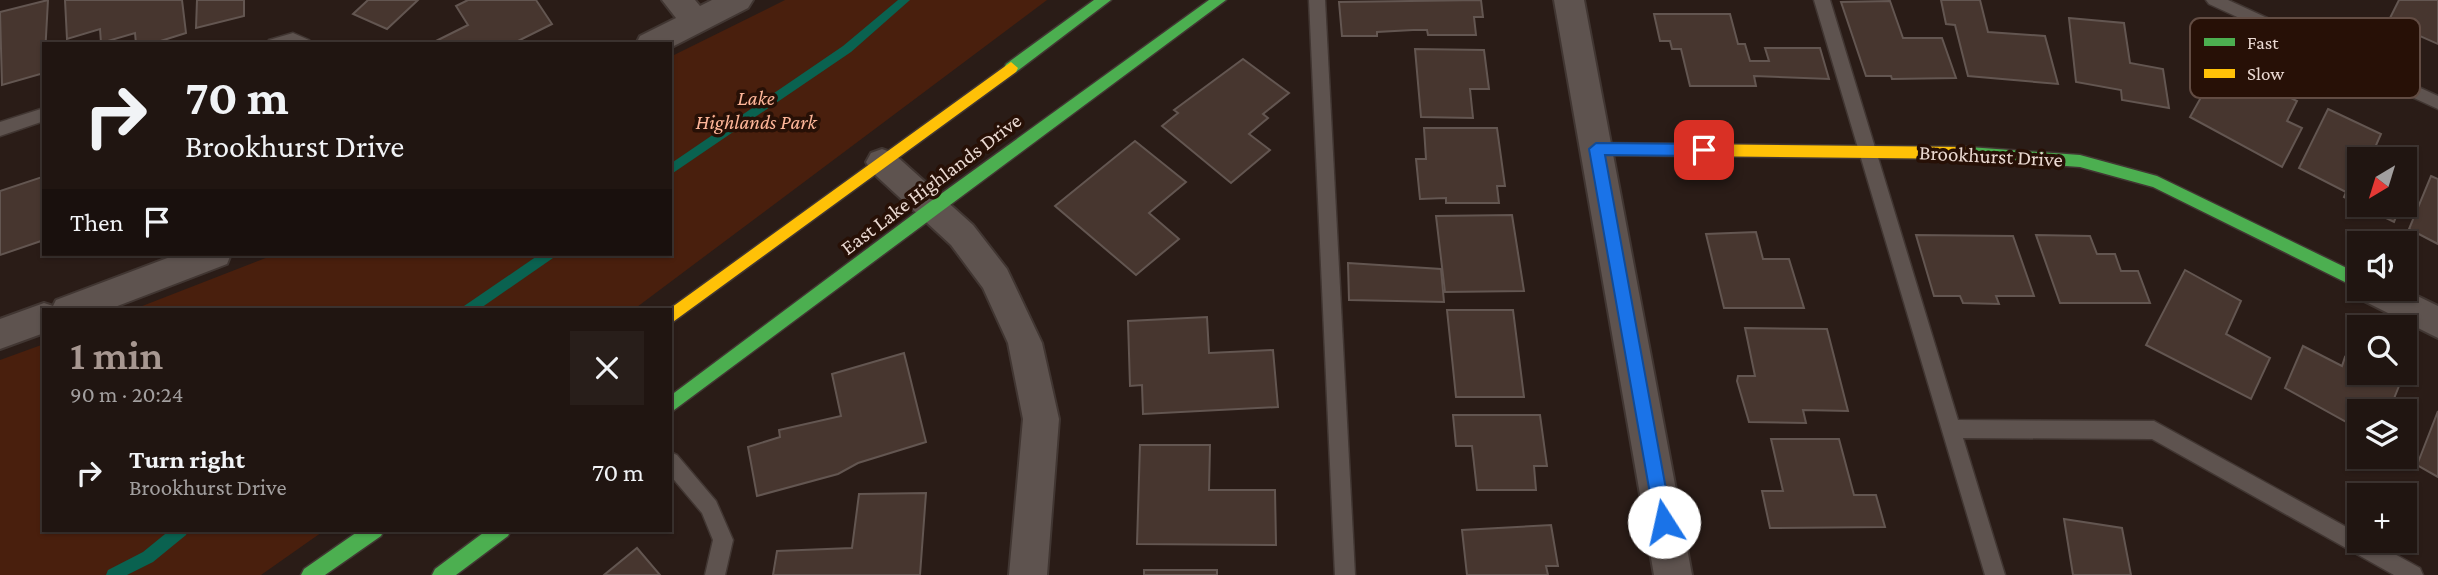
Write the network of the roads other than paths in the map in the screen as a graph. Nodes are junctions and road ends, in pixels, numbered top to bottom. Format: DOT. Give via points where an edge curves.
graph roads {
  1 [pos="738,0"];
  2 [pos="1104,0"];
  3 [pos="1219,0"];
  4 [pos="1317,0"];
  5 [pos="1569,0"];
  6 [pos="1822,0"];
  7 [pos="2214,0"];
  8 [pos="687,10"];
  9 [pos="2253,18"];
  10 [pos="282,42"];
  11 [pos="299,42"];
  12 [pos="653,42"];
  13 [pos="2420,95"];
  14 [pos="2438,103"];
  15 [pos="42,115"];
  16 [pos="0,129"];
  17 [pos="1596,149"];
  18 [pos="1866,151"];
  19 [pos="882,162"];
  20 [pos="932,208"];
  21 [pos="210,256"];
  22 [pos="2347,276"];
  23 [pos="2395,301"];
  24 [pos="73,308"];
  25 [pos="672,316"];
  26 [pos="42,319"];
  27 [pos="2438,323"];
  28 [pos="0,334"];
  29 [pos="672,404"];
  30 [pos="1951,429"];
  31 [pos="672,463"];
  32 [pos="372,532"];
  33 [pos="499,532"];
  34 [pos="310,575"];
  35 [pos="441,575"];
  36 [pos="715,575"];
  37 [pos="1028,575"];
  38 [pos="1345,575"];
  39 [pos="1673,575"];
  40 [pos="1995,575"];
  41 [pos="2413,575"];
  1 -- 8 [label="street"];
  2 -- 19 [label="main road"];
  3 -- 20 [label="main road, East Lake Highlands Drive"];
  4 -- 38 [label="lane"];
  5 -- 17 [label="street"];
  6 -- 18 [label="lane"];
  7 -- 9 [label="lane"];
  8 -- 12 [label="street"];
  10 -- 11 [label="lane"];
  13 -- 14 [label="lane"];
  15 -- 16 [label="lane"];
  17 -- 18 [label="main road, Brookhurst Drive"];
  17 -- 39 [label="street"];
  18 -- 22 [label="main road, Brookhurst Drive" via="1993,153 2080,162 2157,183"];
  18 -- 30 [label="lane"];
  19 -- 20 [label="street"];
  19 -- 25 [label="main road"];
  20 -- 29 [label="main road, East Lake Highlands Drive"];
  20 -- 37 [label="street" via="962,236 995,279 1025,343 1041,419"];
  21 -- 24 [label="street"];
  23 -- 27 [label="street"];
  26 -- 28 [label="street"];
  30 -- 40 [label="lane"];
  30 -- 41 [label="lane" via="2154,430"];
  31 -- 36 [label="lane" via="709,507 723,540"];
  32 -- 34 [label="main road"];
  33 -- 35 [label="main road"];
}
